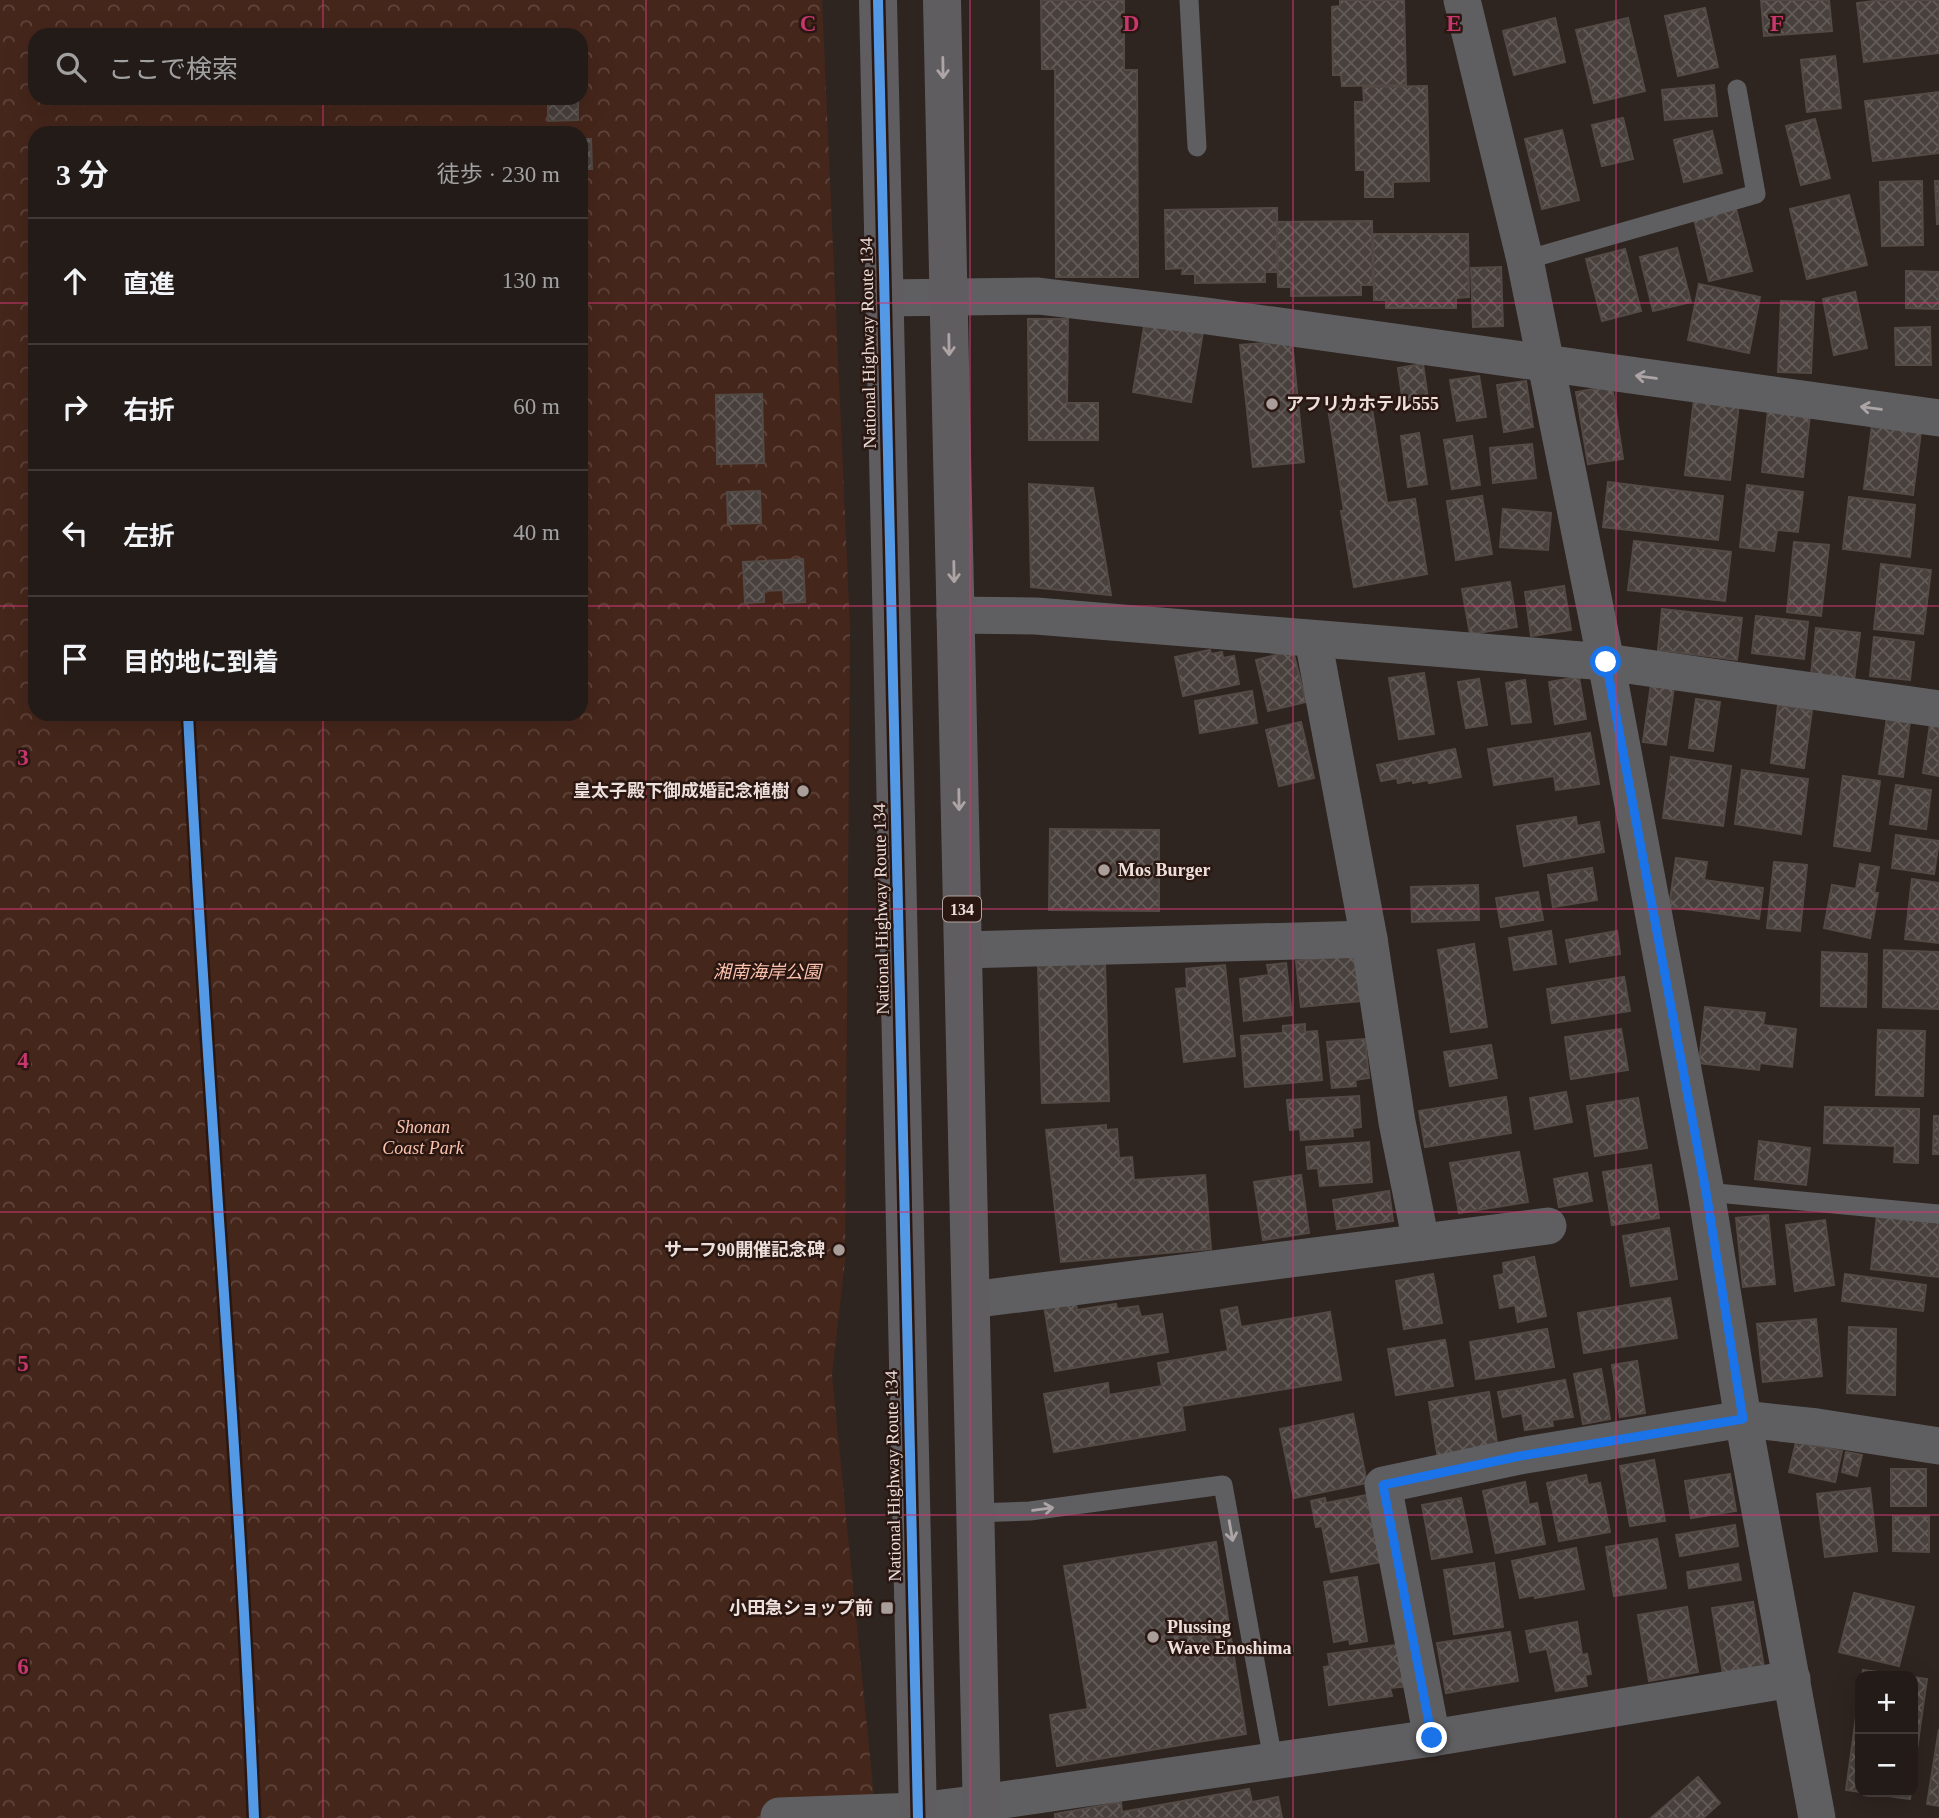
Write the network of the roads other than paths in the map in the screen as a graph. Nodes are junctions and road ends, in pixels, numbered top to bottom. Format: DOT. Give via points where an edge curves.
graph roads {
  1 [pos="878,0"];
  2 [pos="942,0"];
  3 [pos="1189,0"];
  4 [pos="1462,0"];
  5 [pos="1737,89"];
  6 [pos="1197,147"];
  7 [pos="1525,260"];
  8 [pos="948,296"];
  9 [pos="885,298"];
  10 [pos="1547,363"];
  11 [pos="1939,418"];
  12 [pos="956,615"];
  13 [pos="1313,639"];
  14 [pos="1606,662"];
  15 [pos="1939,709"];
  16 [pos="1369,939"];
  17 [pos="963,950"];
  18 [pos="1706,1192"];
  19 [pos="1939,1214"];
  20 [pos="1548,1226"];
  21 [pos="1421,1241"];
  22 [pos="971,1300"];
  23 [pos="1743,1419"];
  24 [pos="1939,1446"];
  25 [pos="975,1513"];
  26 [pos="1793,1679"];
  27 [pos="1432,1738"];
  28 [pos="1273,1760"];
  29 [pos="982,1811"];
  30 [pos="918,1815"];
  31 [pos="773,1817"];
  32 [pos="1817,1818"];
  1 -- 9 [label="highway, National Highway Route 134"];
  2 -- 8 [label="highway, 134, one-way"];
  3 -- 6 [label="lane"];
  4 -- 7 [label="street"];
  5 -- 7 [label="lane" via="1756,194"];
  7 -- 10 [label="street"];
  8 -- 9 [label="street"];
  8 -- 10 [label="street" via="1038,296"];
  8 -- 12 [label="highway, 134, one-way"];
  9 -- 30 [label="highway, National Highway Route 134"];
  11 -- 10 [label="street, one-way"];
  10 -- 14 [label="street"];
  12 -- 13 [label="street" via="1036,616"];
  12 -- 17 [label="highway, 134, one-way"];
  13 -- 14 [label="street"];
  13 -- 16 [label="street"];
  14 -- 15 [label="street"];
  14 -- 18 [label="street"];
  16 -- 17 [label="street"];
  16 -- 21 [label="street" via="1396,1122"];
  17 -- 22 [label="highway, 134"];
  18 -- 19 [label="lane"];
  18 -- 23 [label="street"];
  20 -- 21 [label="street"];
  21 -- 22 [label="street"];
  22 -- 25 [label="highway, 134"];
  23 -- 24 [label="street"];
  23 -- 26 [label="street"];
  23 -- 27 [label="street" via="1520,1456 1383,1485"];
  25 -- 28 [label="lane, one-way" via="1030,1511 1223,1485"];
  25 -- 29 [label="highway, 134"];
  26 -- 27 [label="street"];
  26 -- 32 [label="street"];
  27 -- 28 [label="street"];
  28 -- 29 [label="street"];
  29 -- 30 [label="street"];
  30 -- 31 [label="street"];
}
